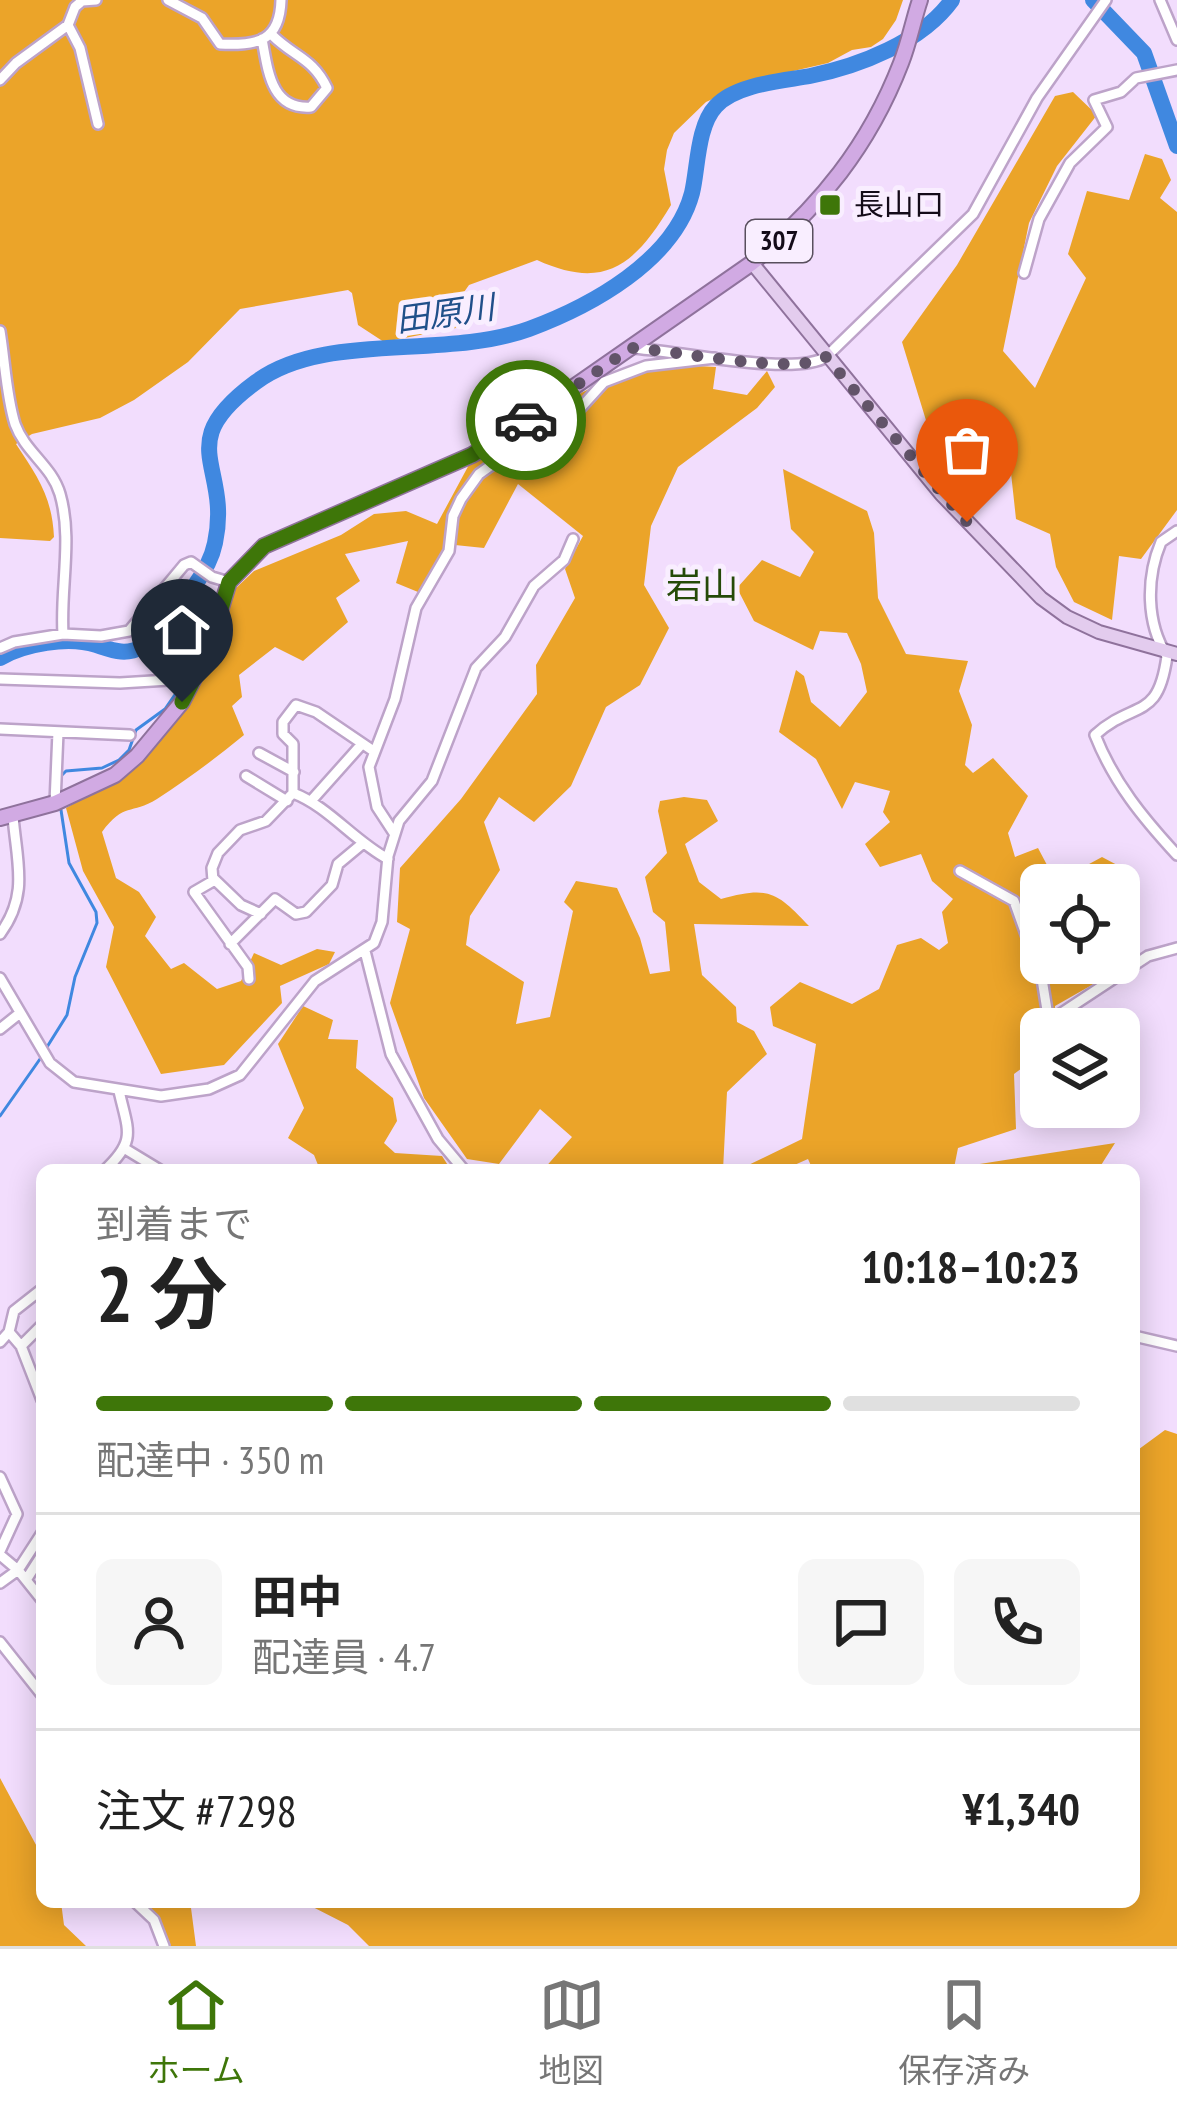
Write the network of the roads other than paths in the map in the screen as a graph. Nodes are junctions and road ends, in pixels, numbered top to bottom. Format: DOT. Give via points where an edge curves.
graph roads {
  1 [pos="96,0"];
  2 [pos="168,0"];
  3 [pos="281,0"];
  4 [pos="1160,0"];
  5 [pos="1105,2"];
  6 [pos="919,5"];
  7 [pos="68,25"];
  8 [pos="267,37"];
  9 [pos="1177,40"];
  10 [pos="1177,70"];
  11 [pos="0,80"];
  12 [pos="98,124"];
  13 [pos="752,263"];
  14 [pos="1024,274"];
  15 [pos="0,331"];
  16 [pos="631,348"];
  17 [pos="826,357"];
  18 [pos="715,358"];
  19 [pos="1177,531"];
  20 [pos="573,539"];
  21 [pos="229,582"];
  22 [pos="63,634"];
  23 [pos="0,648"];
  24 [pos="1170,651"];
  25 [pos="193,671"];
  26 [pos="0,680"];
  27 [pos="0,728"];
  28 [pos="58,732"];
  29 [pos="130,735"];
  30 [pos="367,748"];
  31 [pos="259,753"];
  32 [pos="294,772"];
  33 [pos="246,776"];
  34 [pos="290,797"];
  35 [pos="311,801"];
  36 [pos="55,803"];
  37 [pos="6,818"];
  38 [pos="394,833"];
  39 [pos="362,844"];
  40 [pos="1177,855"];
  41 [pos="388,859"];
  42 [pos="960,871"];
  43 [pos="214,879"];
  44 [pos="261,914"];
  45 [pos="0,934"];
  46 [pos="230,944"];
  47 [pos="1177,948"];
  48 [pos="365,951"];
  49 [pos="0,978"];
  50 [pos="249,979"];
  51 [pos="20,1013"];
  52 [pos="0,1029"];
  53 [pos="119,1091"];
  54 [pos="127,1150"];
  55 [pos="112,1164"];
  56 [pos="150,1164"];
  57 [pos="459,1164"];
  58 [pos="36,1294"];
  59 [pos="36,1331"];
  60 [pos="8,1332"];
  61 [pos="1140,1337"];
  62 [pos="0,1342"];
  63 [pos="21,1346"];
  64 [pos="1177,1346"];
  65 [pos="36,1383"];
  66 [pos="0,1477"];
  67 [pos="36,1542"];
  68 [pos="0,1553"];
  69 [pos="36,1564"];
  70 [pos="18,1570"];
  71 [pos="26,1580"];
  72 [pos="0,1582"];
  73 [pos="36,1592"];
  74 [pos="0,1642"];
  75 [pos="36,1687"];
  76 [pos="142,1908"];
  77 [pos="164,1946"];
  1 -- 7 [label="street" via="75,7"];
  2 -- 8 [label="street" via="202,18 220,44"];
  3 -- 8 [label="street" via="281,24"];
  4 -- 9 [label="street"];
  5 -- 17 [label="street" via="1036,98 974,214"];
  6 -- 13 [label="highway, 307" via="903,60 842,174"];
  7 -- 11 [label="street"];
  7 -- 12 [label="street"];
  8 -- 8 [label="street" via="269,79 281,100 311,107 327,88 321,74"];
  10 -- 14 [label="street" via="1136,78 1094,100 1107,127 1070,163 1039,219"];
  13 -- 16 [label="highway, 307"];
  13 -- 17 [label="main road"];
  15 -- 22 [label="street" via="15,423 61,497"];
  16 -- 18 [label="street"];
  16 -- 21 [label="highway, 307" via="472,455 264,546"];
  17 -- 18 [label="street" via="816,364"];
  17 -- 24 [label="main road" via="1041,598 1100,632"];
  18 -- 30 [label="street" via="627,370 604,382 538,448 479,474 453,516 449,551 416,608 394,699"];
  19 -- 24 [label="street" via="1161,542 1149,593 1157,641"];
  20 -- 38 [label="street" via="476,668 432,781"];
  21 -- 22 [label="street" via="191,562 129,631"];
  21 -- 25 [label="highway" via="208,652"];
  22 -- 23 [label="street"];
  24 -- 40 [label="street" via="1156,698 1095,735 1122,794"];
  25 -- 26 [label="street" via="121,683"];
  25 -- 36 [label="highway" via="182,702 137,756"];
  27 -- 28 [label="street"];
  28 -- 29 [label="street"];
  28 -- 36 [label="street"];
  30 -- 32 [label="street" via="316,712 292,706 281,730 293,744"];
  30 -- 35 [label="street"];
  30 -- 38 [label="street" via="371,788"];
  31 -- 32 [label="street"];
  32 -- 34 [label="street"];
  33 -- 34 [label="street"];
  34 -- 35 [label="street"];
  34 -- 43 [label="street" via="214,858"];
  35 -- 39 [label="street"];
  36 -- 37 [label="highway"];
  37 -- 45 [label="street" via="19,899"];
  38 -- 41 [label="street"];
  39 -- 41 [label="street"];
  39 -- 44 [label="street" via="338,864 332,885 307,912 296,914 278,898"];
  41 -- 48 [label="street" via="382,922"];
  42 -- 47 [label="street" via="1014,901 1054,1018 1148,956"];
  43 -- 44 [label="street"];
  43 -- 46 [label="street" via="194,892"];
  44 -- 46 [label="street"];
  46 -- 50 [label="street"];
  48 -- 53 [label="street" via="315,981 240,1075 161,1096"];
  48 -- 57 [label="street" via="391,1054"];
  49 -- 51 [label="street"];
  51 -- 52 [label="street"];
  51 -- 53 [label="street" via="60,1074"];
  53 -- 54 [label="street"];
  54 -- 55 [label="street"];
  54 -- 56 [label="street"];
  58 -- 60 [label="street" via="14,1311"];
  59 -- 63 [label="street"];
  60 -- 62 [label="street"];
  60 -- 63 [label="street"];
  61 -- 64 [label="street"];
  63 -- 65 [label="street"];
  66 -- 68 [label="street" via="17,1514"];
  67 -- 70 [label="street"];
  68 -- 70 [label="street"];
  69 -- 71 [label="street"];
  70 -- 71 [label="street"];
  70 -- 72 [label="street"];
  71 -- 73 [label="street"];
  74 -- 75 [label="street"];
  76 -- 77 [label="street"];
}
